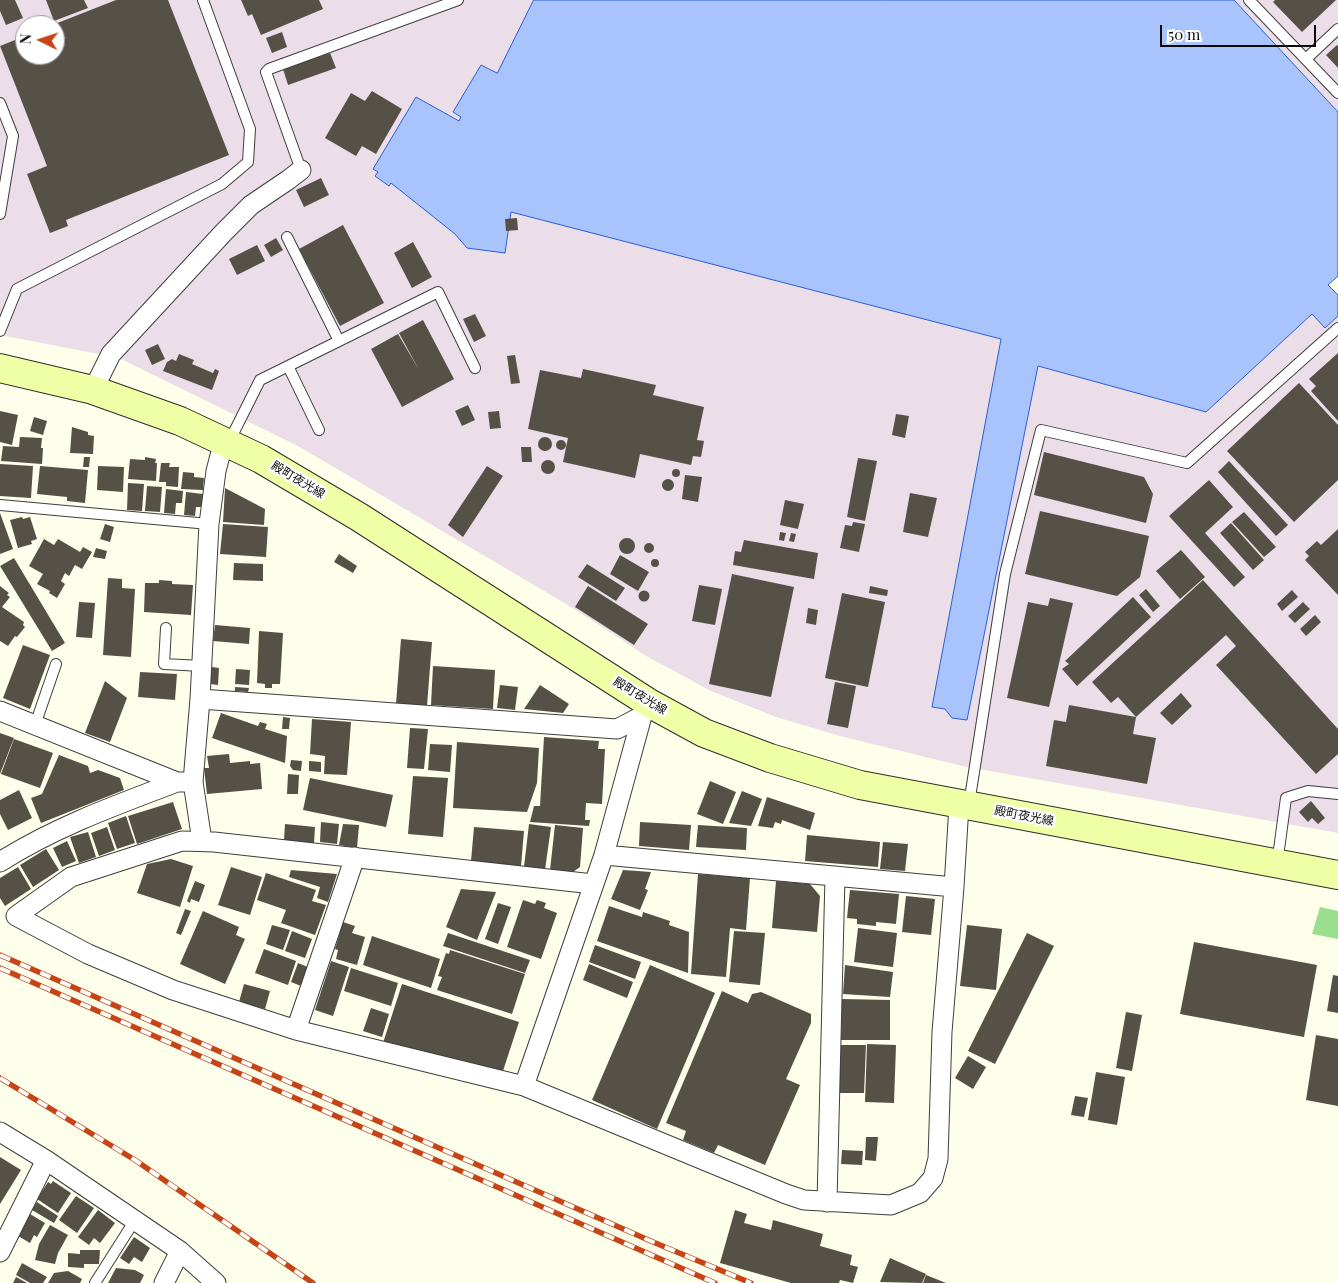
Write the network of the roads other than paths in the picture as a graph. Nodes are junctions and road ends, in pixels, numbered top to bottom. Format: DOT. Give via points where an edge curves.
graph roads {
  1 [pos="203,0"];
  2 [pos="458,0"];
  3 [pos="1250,0"];
  4 [pos="1338,28"];
  5 [pos="1306,59"];
  6 [pos="1338,93"];
  7 [pos="0,103"];
  8 [pos="301,170"];
  9 [pos="0,214"];
  10 [pos="287,237"];
  11 [pos="1338,328"];
  12 [pos="0,331"];
  13 [pos="339,341"];
  14 [pos="288,366"];
  15 [pos="0,368"];
  16 [pos="475,368"];
  17 [pos="93,390"];
  18 [pos="319,430"];
  19 [pos="226,442"];
  20 [pos="0,505"];
  21 [pos="209,524"];
  22 [pos="166,628"];
  23 [pos="56,664"];
  24 [pos="202,666"];
  25 [pos="200,699"];
  26 [pos="0,710"];
  27 [pos="646,710"];
  28 [pos="35,724"];
  29 [pos="185,782"];
  30 [pos="1338,794"];
  31 [pos="964,805"];
  32 [pos="202,841"];
  33 [pos="604,855"];
  34 [pos="354,857"];
  35 [pos="0,862"];
  36 [pos="1277,864"];
  37 [pos="1338,875"];
  38 [pos="835,876"];
  39 [pos="593,884"];
  40 [pos="954,887"];
  41 [pos="296,1030"];
  42 [pos="524,1086"];
  43 [pos="0,1132"];
  44 [pos="46,1160"];
  45 [pos="827,1202"];
  46 [pos="135,1220"];
  47 [pos="180,1251"];
  48 [pos="0,1252"];
  49 [pos="95,1283"];
  50 [pos="164,1283"];
  51 [pos="216,1283"];
  1 -- 12 [label="lane" via="250,130 248,162 222,184 17,288"];
  2 -- 8 [label="lane" via="266,72"];
  3 -- 5 [label="lane"];
  4 -- 5 [label="lane"];
  5 -- 6 [label="lane"];
  7 -- 9 [label="lane" via="13,136"];
  8 -- 17 [label="street" via="251,205 171,288 111,354"];
  10 -- 13 [label="lane"];
  11 -- 31 [label="lane" via="1187,463 1041,430 1005,574"];
  13 -- 14 [label="lane"];
  13 -- 16 [label="lane" via="438,292"];
  14 -- 18 [label="lane"];
  14 -- 19 [label="lane" via="260,380"];
  15 -- 17 [label="street, 殿町夜光線"];
  17 -- 19 [label="street, 殿町夜光線" via="180,421"];
  19 -- 21 [label="street" via="216,471"];
  19 -- 27 [label="street, 殿町夜光線" via="290,475"];
  20 -- 21 [label="lane"];
  21 -- 24 [label="street"];
  22 -- 24 [label="lane" via="164,664"];
  23 -- 28 [label="lane"];
  24 -- 25 [label="street"];
  25 -- 27 [label="street" via="617,729"];
  25 -- 29 [label="street"];
  26 -- 28 [label="street"];
  27 -- 31 [label="street, 殿町夜光線" via="770,758 860,785"];
  27 -- 33 [label="street"];
  28 -- 29 [label="street"];
  29 -- 32 [label="street"];
  29 -- 35 [label="street" via="72,823"];
  30 -- 36 [label="lane" via="1308,791 1286,798"];
  31 -- 36 [label="street, 殿町夜光線"];
  31 -- 40 [label="street"];
  32 -- 34 [label="street"];
  32 -- 41 [label="street" via="182,841 71,877 16,916 88,954 173,990"];
  33 -- 38 [label="street"];
  33 -- 39 [label="street"];
  34 -- 39 [label="street"];
  34 -- 41 [label="street"];
  36 -- 37 [label="street, 殿町夜光線"];
  38 -- 40 [label="street"];
  38 -- 45 [label="street"];
  39 -- 42 [label="street"];
  40 -- 45 [label="street" via="942,1032 938,1159 933,1178 920,1193 891,1205"];
  41 -- 42 [label="street"];
  42 -- 45 [label="street" via="786,1194"];
  43 -- 44 [label="street"];
  44 -- 46 [label="street"];
  44 -- 48 [label="street"];
  46 -- 47 [label="street"];
  46 -- 49 [label="lane"];
  47 -- 50 [label="street"];
  47 -- 51 [label="street"];
}
